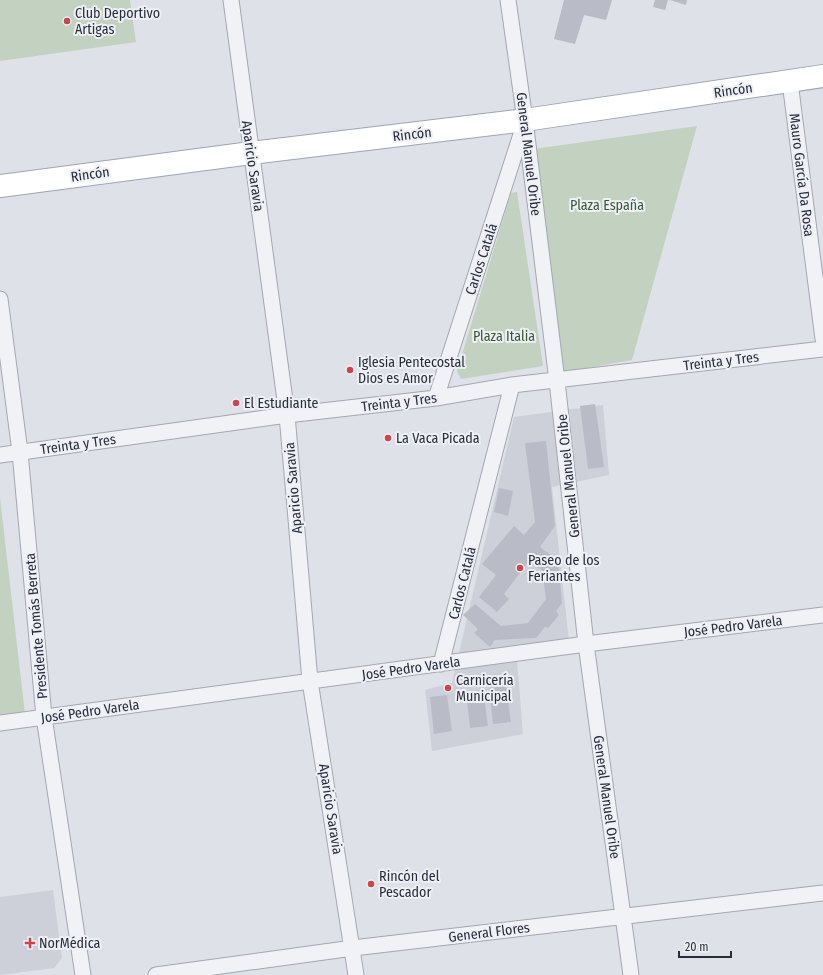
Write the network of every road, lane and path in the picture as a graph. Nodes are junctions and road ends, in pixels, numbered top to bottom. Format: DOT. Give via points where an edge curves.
graph roads {
  1 [pos="231,0"];
  2 [pos="508,0"];
  3 [pos="823,76"];
  4 [pos="790,82"];
  5 [pos="525,120"];
  6 [pos="251,153"];
  7 [pos="0,186"];
  8 [pos="0,299"];
  9 [pos="823,339"];
  10 [pos="823,349"];
  11 [pos="557,381"];
  12 [pos="512,385"];
  13 [pos="436,398"];
  14 [pos="287,415"];
  15 [pos="20,452"];
  16 [pos="0,454"];
  17 [pos="823,615"];
  18 [pos="586,644"];
  19 [pos="441,664"];
  20 [pos="310,681"];
  21 [pos="44,717"];
  22 [pos="0,723"];
  23 [pos="823,893"];
  24 [pos="624,915"];
  25 [pos="353,948"];
  26 [pos="83,975"];
  27 [pos="156,975"];
  28 [pos="356,975"];
  29 [pos="631,975"];
  1 -- 6 [label="street, Aparicio Saravia"];
  2 -- 5 [label="street, General Manuel Oribe"];
  3 -- 4 [label="main road, Rincón"];
  4 -- 5 [label="main road, Rincón"];
  4 -- 9 [label="street, Mauro García Da Rosa"];
  5 -- 6 [label="main road, Rincón"];
  5 -- 11 [label="street, General Manuel Oribe"];
  5 -- 13 [label="street, Carlos Catalá"];
  6 -- 7 [label="main road, Rincón"];
  6 -- 14 [label="street, Aparicio Saravia"];
  8 -- 15 [label="street, Presidente Tomás Berreta"];
  10 -- 11 [label="street, Treinta y Tres"];
  11 -- 12 [label="street, Treinta y Tres"];
  11 -- 18 [label="street, General Manuel Oribe"];
  12 -- 13 [label="street, Treinta y Tres"];
  12 -- 19 [label="street, Carlos Catalá"];
  13 -- 14 [label="street, Treinta y Tres"];
  14 -- 15 [label="street, Treinta y Tres"];
  14 -- 20 [label="street, Aparicio Saravia"];
  15 -- 16 [label="street, Treinta y Tres"];
  15 -- 21 [label="street, Presidente Tomás Berreta"];
  17 -- 18 [label="street, José Pedro Varela"];
  18 -- 19 [label="street, José Pedro Varela"];
  18 -- 24 [label="street, General Manuel Oribe"];
  19 -- 20 [label="street, José Pedro Varela"];
  20 -- 21 [label="street, José Pedro Varela"];
  20 -- 25 [label="street, Aparicio Saravia"];
  21 -- 22 [label="street, José Pedro Varela"];
  21 -- 26 [label="street, Presidente Tomás Berreta"];
  23 -- 24 [label="street, General Flores"];
  24 -- 25 [label="street, General Flores"];
  24 -- 29 [label="street, General Manuel Oribe"];
  25 -- 27 [label="street, General Flores"];
  25 -- 28 [label="street, Aparicio Saravia"];
}
